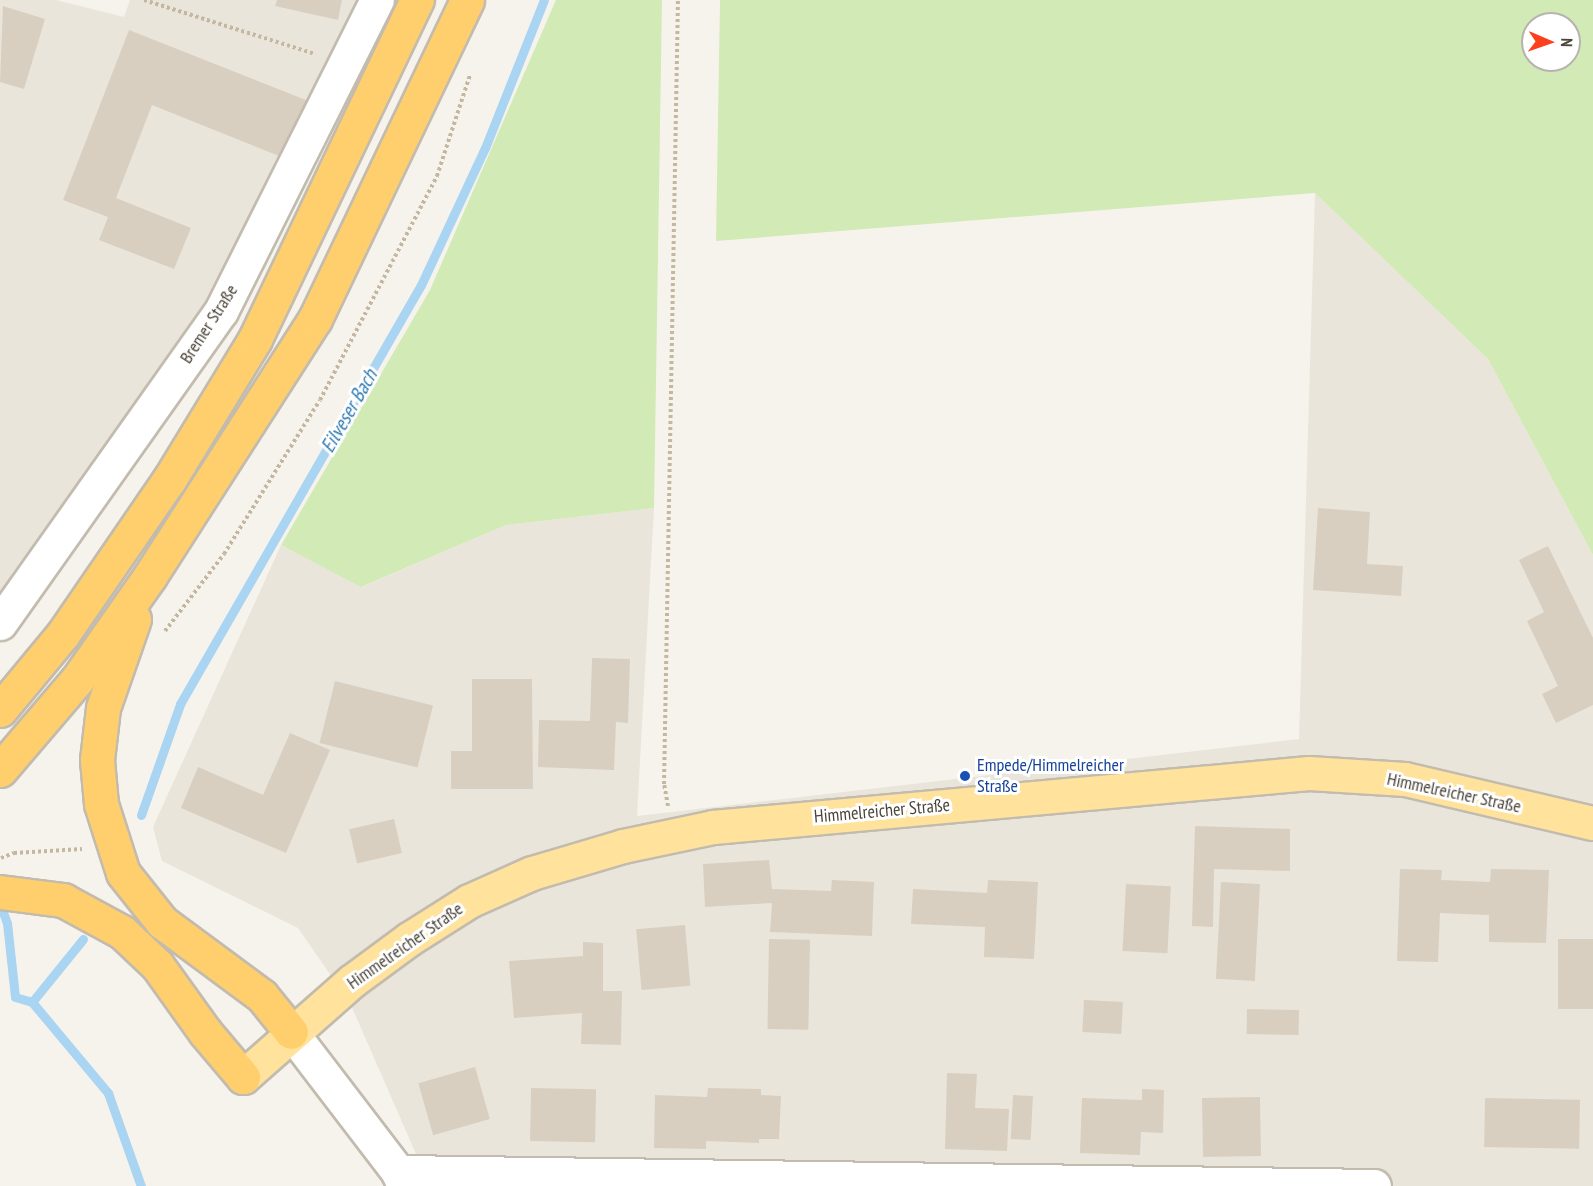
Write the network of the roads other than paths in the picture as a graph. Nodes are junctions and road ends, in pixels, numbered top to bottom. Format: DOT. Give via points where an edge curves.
graph roads {
  1 [pos="377,0"];
  2 [pos="417,0"];
  3 [pos="467,0"];
  4 [pos="150,576"];
  5 [pos="0,623"];
  6 [pos="0,710"];
  7 [pos="0,770"];
  8 [pos="1593,823"];
  9 [pos="5,891"];
  10 [pos="291,1032"];
  11 [pos="243,1077"];
  12 [pos="401,1179"];
  13 [pos="1226,1184"];
  14 [pos="1374,1186"];
  1 -- 5 [label="street, Bremer Straße" via="221,311"];
  2 -- 6 [label="highway" via="255,339 163,490 63,634"];
  3 -- 4 [label="highway" via="315,319"];
  4 -- 7 [label="highway" via="77,680"];
  4 -- 10 [label="highway" via="103,708 97,760 101,804 113,847 123,873 162,922 262,996"];
  8 -- 10 [label="main road, Himmelreicher Straße" via="1405,779 1309,772 737,825 673,836 532,873 469,901 409,939"];
  9 -- 11 [label="highway" via="63,900 122,932 157,965"];
  10 -- 11 [label="main road, Himmelreicher Straße"];
  10 -- 12 [label="street"];
  12 -- 13 [label="street"];
  13 -- 14 [label="street"];
}
